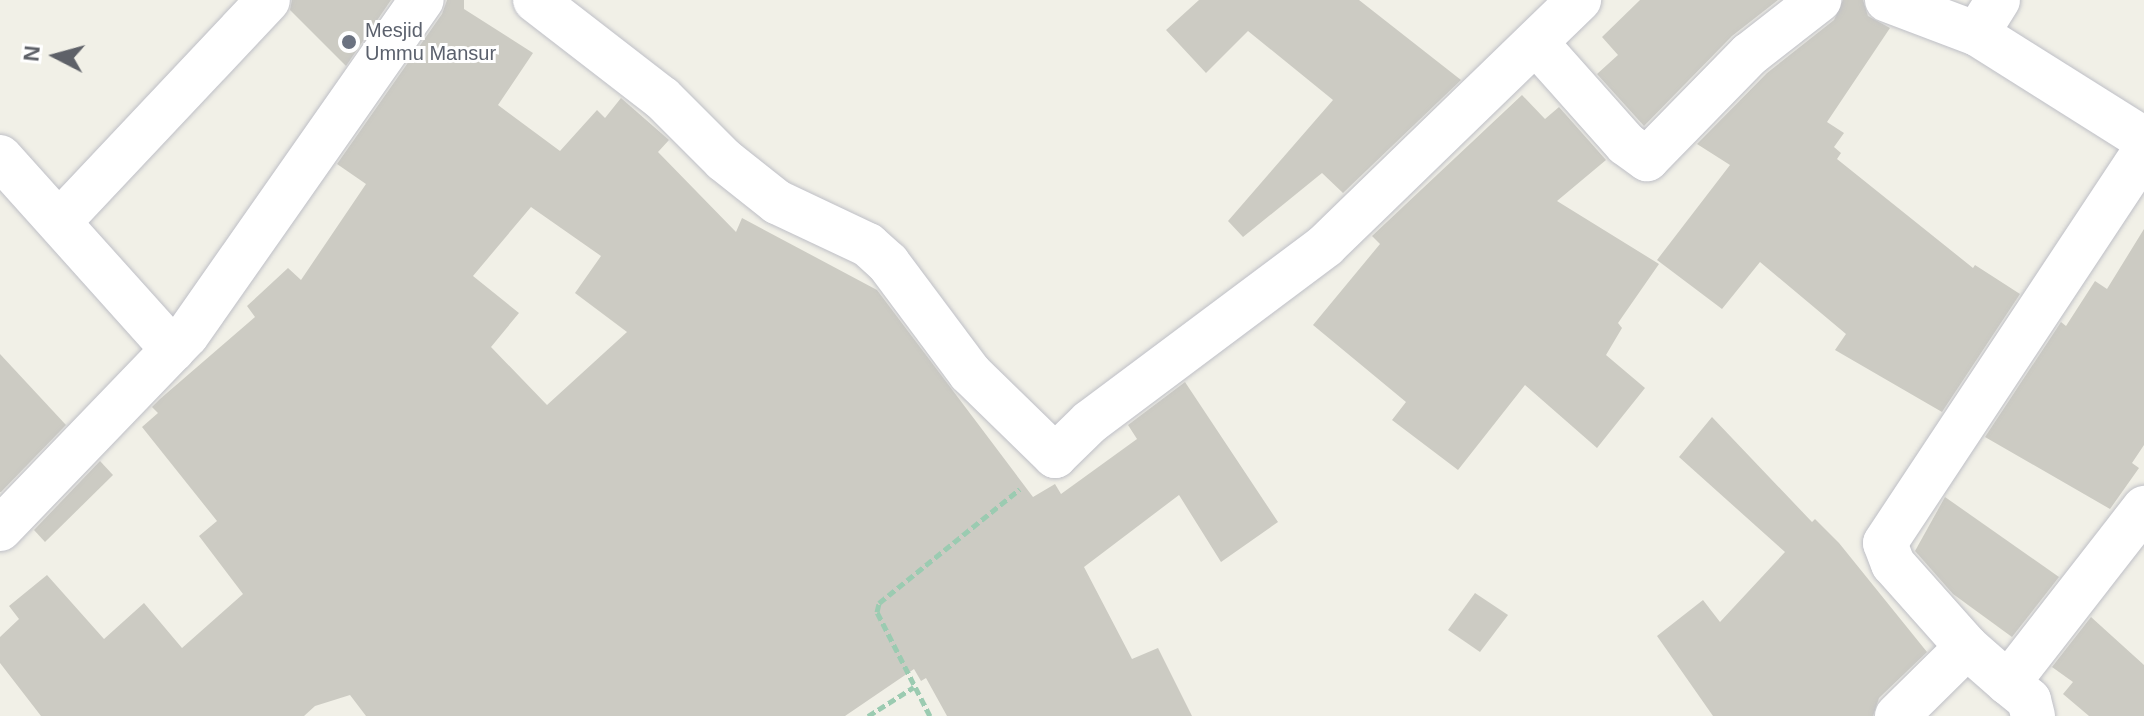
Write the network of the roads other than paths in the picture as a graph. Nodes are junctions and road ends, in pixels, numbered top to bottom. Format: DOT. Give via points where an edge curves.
graph roads {
  1 [pos="268,0"];
  2 [pos="422,0"];
  3 [pos="535,0"];
  4 [pos="1579,0"];
  5 [pos="1819,0"];
  6 [pos="1887,0"];
  7 [pos="1988,17"];
  8 [pos="1537,44"];
  9 [pos="2144,139"];
  10 [pos="2144,152"];
  11 [pos="0,157"];
  12 [pos="60,221"];
  13 [pos="173,350"];
  14 [pos="2144,508"];
  15 [pos="0,528"];
  16 [pos="1967,647"];
  17 [pos="2020,700"];
  18 [pos="1897,716"];
  1 -- 12 [label="street"];
  2 -- 13 [label="street"];
  3 -- 8 [label="street" via="662,98 777,202 868,245 888,263 970,373 1055,456 1090,422 1325,246"];
  4 -- 8 [label="street"];
  5 -- 8 [label="street" via="1750,54 1647,159 1626,144"];
  6 -- 7 [label="street"];
  7 -- 9 [label="street"];
  10 -- 16 [label="street" via="1885,543 1893,564"];
  11 -- 12 [label="street"];
  12 -- 13 [label="street"];
  13 -- 15 [label="street"];
  14 -- 17 [label="street"];
  16 -- 17 [label="street"];
  16 -- 18 [label="street"];
}
